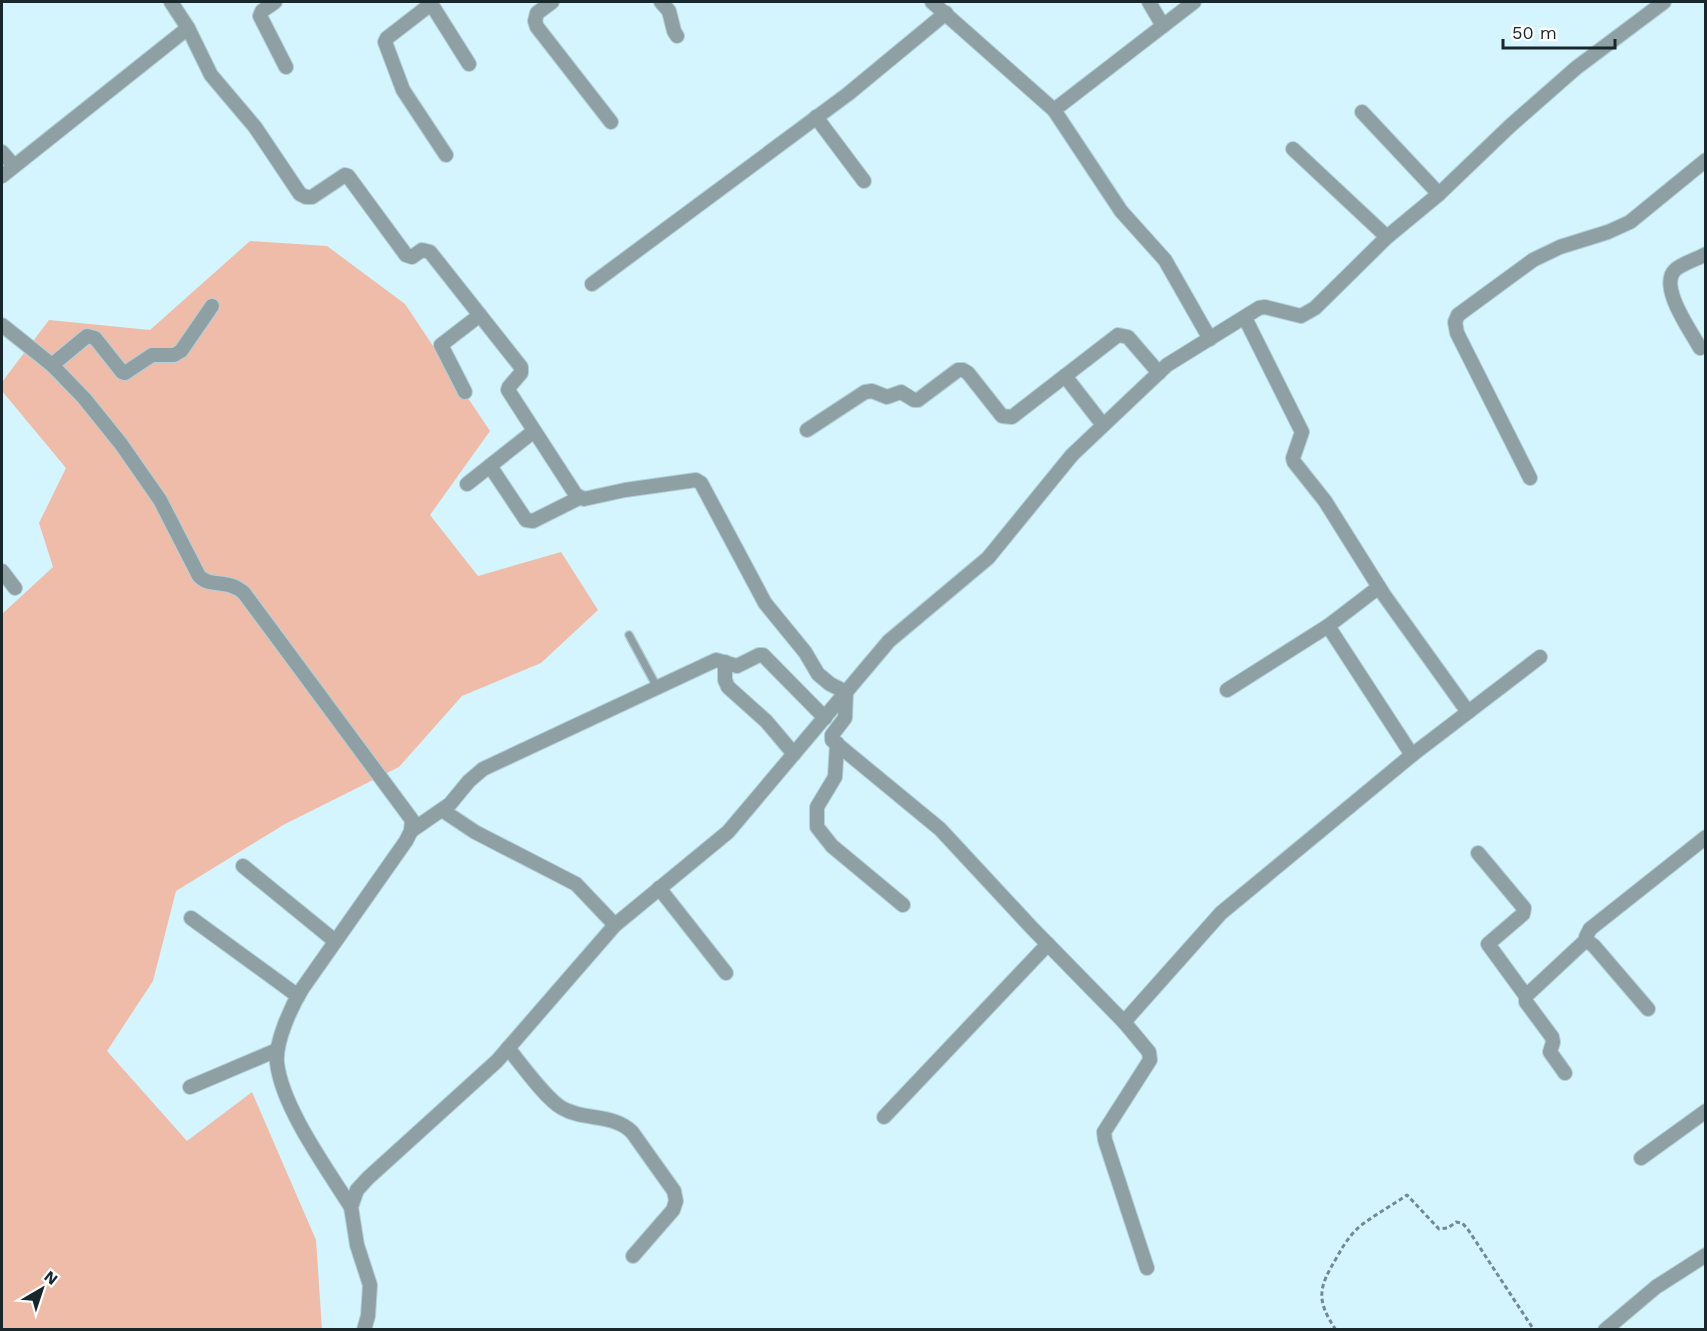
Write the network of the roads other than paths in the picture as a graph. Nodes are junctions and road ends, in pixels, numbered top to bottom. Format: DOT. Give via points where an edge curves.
graph roads {
  1 [pos="171,2"];
  2 [pos="275,2"];
  3 [pos="552,2"];
  4 [pos="661,2"];
  5 [pos="932,2"];
  6 [pos="1149,2"];
  7 [pos="1194,2"];
  8 [pos="1664,2"];
  9 [pos="431,3"];
  10 [pos="946,13"];
  11 [pos="1163,26"];
  12 [pos="189,28"];
  13 [pos="677,36"];
  14 [pos="469,64"];
  15 [pos="286,67"];
  16 [pos="1054,110"];
  17 [pos="1362,112"];
  18 [pos="816,117"];
  19 [pos="611,122"];
  20 [pos="1293,148"];
  21 [pos="2,152"];
  22 [pos="446,155"];
  23 [pos="1706,160"];
  24 [pos="14,166"];
  25 [pos="2,176"];
  26 [pos="864,181"];
  27 [pos="1439,194"];
  28 [pos="1387,237"];
  29 [pos="1706,254"];
  30 [pos="592,284"];
  31 [pos="212,306"];
  32 [pos="480,315"];
  33 [pos="1245,318"];
  34 [pos="2,325"];
  35 [pos="1210,339"];
  36 [pos="1700,348"];
  37 [pos="52,365"];
  38 [pos="1159,373"];
  39 [pos="1065,376"];
  40 [pos="465,392"];
  41 [pos="1103,425"];
  42 [pos="807,430"];
  43 [pos="534,431"];
  44 [pos="490,466"];
  45 [pos="1530,478"];
  46 [pos="467,484"];
  47 [pos="579,498"];
  48 [pos="2,572"];
  49 [pos="1379,587"];
  50 [pos="15,588"];
  51 [pos="1328,626"];
  52 [pos="629,635"];
  53 [pos="1540,657"];
  54 [pos="725,662"];
  55 [pos="657,687"];
  56 [pos="1227,690"];
  57 [pos="846,692"];
  58 [pos="1468,712"];
  59 [pos="825,717"];
  60 [pos="837,743"];
  61 [pos="794,754"];
  62 [pos="1412,755"];
  63 [pos="442,810"];
  64 [pos="411,831"];
  65 [pos="1706,837"];
  66 [pos="1479,853"];
  67 [pos="243,866"];
  68 [pos="659,888"];
  69 [pos="903,905"];
  70 [pos="191,918"];
  71 [pos="615,925"];
  72 [pos="1586,940"];
  73 [pos="335,941"];
  74 [pos="1048,944"];
  75 [pos="726,973"];
  76 [pos="298,996"];
  77 [pos="1526,996"];
  78 [pos="1648,1009"];
  79 [pos="1124,1022"];
  80 [pos="508,1048"];
  81 [pos="277,1050"];
  82 [pos="1565,1073"];
  83 [pos="190,1087"];
  84 [pos="1706,1111"];
  85 [pos="884,1117"];
  86 [pos="1641,1158"];
  87 [pos="351,1207"];
  88 [pos="633,1256"];
  89 [pos="1706,1256"];
  90 [pos="1147,1268"];
  91 [pos="364,1329"];
  92 [pos="1605,1329"];
  1 -- 12 [label="street"];
  2 -- 15 [label="street" via="260,16"];
  3 -- 19 [label="street" via="537,13 534,21"];
  4 -- 13 [label="street" via="669,11"];
  5 -- 10 [label="street"];
  6 -- 11 [label="street"];
  7 -- 11 [label="street"];
  8 -- 27 [label="street" via="1568,75"];
  9 -- 14 [label="street"];
  9 -- 22 [label="street" via="385,42 403,90"];
  10 -- 16 [label="street"];
  10 -- 18 [label="street"];
  11 -- 16 [label="street"];
  12 -- 24 [label="street"];
  12 -- 32 [label="street" via="211,75 255,127 300,194 312,197 348,176 406,255 429,252"];
  16 -- 35 [label="street" via="1121,211 1165,260"];
  17 -- 27 [label="street"];
  18 -- 26 [label="street"];
  18 -- 30 [label="street"];
  20 -- 28 [label="street"];
  21 -- 24 [label="street"];
  23 -- 45 [label="street" via="1630,222 1533,260 1458,315 1457,333"];
  24 -- 25 [label="street"];
  27 -- 28 [label="street"];
  28 -- 33 [label="street" via="1307,314 1265,307"];
  29 -- 36 [label="street" via="1676,269 1670,280 1672,297"];
  31 -- 37 [label="street" via="181,351 174,355 152,355 125,373 95,338 87,336"];
  32 -- 40 [label="street" via="441,345"];
  32 -- 43 [label="street" via="521,367 508,390"];
  33 -- 35 [label="street"];
  33 -- 49 [label="street" via="1302,432 1294,462 1325,501"];
  34 -- 37 [label="street"];
  35 -- 38 [label="street"];
  37 -- 64 [label="street" via="84,398 143,474 175,525 199,576 244,593 412,820"];
  38 -- 39 [label="street" via="1128,337 1118,335"];
  38 -- 41 [label="street"];
  39 -- 41 [label="street"];
  39 -- 42 [label="street" via="1012,417 1002,416 968,373 958,370 918,400 901,392 888,397 865,392"];
  41 -- 57 [label="street" via="1072,455 988,558 889,641"];
  43 -- 44 [label="street"];
  43 -- 47 [label="street"];
  44 -- 46 [label="street"];
  44 -- 47 [label="street" via="526,520 533,521"];
  47 -- 57 [label="street" via="696,480 701,483 765,603 819,674"];
  48 -- 50 [label="street"];
  49 -- 51 [label="street"];
  49 -- 58 [label="street"];
  51 -- 56 [label="street"];
  51 -- 62 [label="street"];
  52 -- 55 [label="lane"];
  53 -- 58 [label="street"];
  54 -- 55 [label="street" via="712,661"];
  54 -- 59 [label="street" via="740,666 763,655"];
  54 -- 61 [label="street" via="728,687 766,721"];
  55 -- 63 [label="street" via="483,769"];
  57 -- 59 [label="street"];
  57 -- 60 [label="street" via="845,717 832,735"];
  58 -- 62 [label="street"];
  59 -- 61 [label="street"];
  60 -- 69 [label="street" via="835,777 817,807 817,828 832,846"];
  60 -- 74 [label="street" via="939,829"];
  61 -- 68 [label="street" via="728,832"];
  62 -- 79 [label="street" via="1221,913"];
  63 -- 64 [label="street"];
  63 -- 71 [label="street" via="475,832 576,884"];
  64 -- 73 [label="street"];
  65 -- 72 [label="street" via="1590,929"];
  66 -- 77 [label="street" via="1524,908 1523,914 1488,944"];
  67 -- 73 [label="street"];
  68 -- 71 [label="street"];
  68 -- 75 [label="street"];
  70 -- 76 [label="street"];
  71 -- 80 [label="street"];
  72 -- 77 [label="street"];
  72 -- 78 [label="street"];
  73 -- 76 [label="street"];
  74 -- 79 [label="street"];
  74 -- 85 [label="street"];
  76 -- 81 [label="street"];
  77 -- 82 [label="street" via="1526,1002 1552,1036 1550,1052"];
  79 -- 90 [label="street" via="1151,1056 1104,1132"];
  80 -- 87 [label="street" via="368,1178 357,1190"];
  80 -- 88 [label="street" via="555,1104 571,1112 626,1125 674,1191 673,1209"];
  81 -- 83 [label="street"];
  81 -- 87 [label="street" via="280,1076 291,1105"];
  84 -- 86 [label="street"];
  87 -- 91 [label="street" via="357,1245 370,1286"];
  89 -- 92 [label="street" via="1656,1287"];
}
